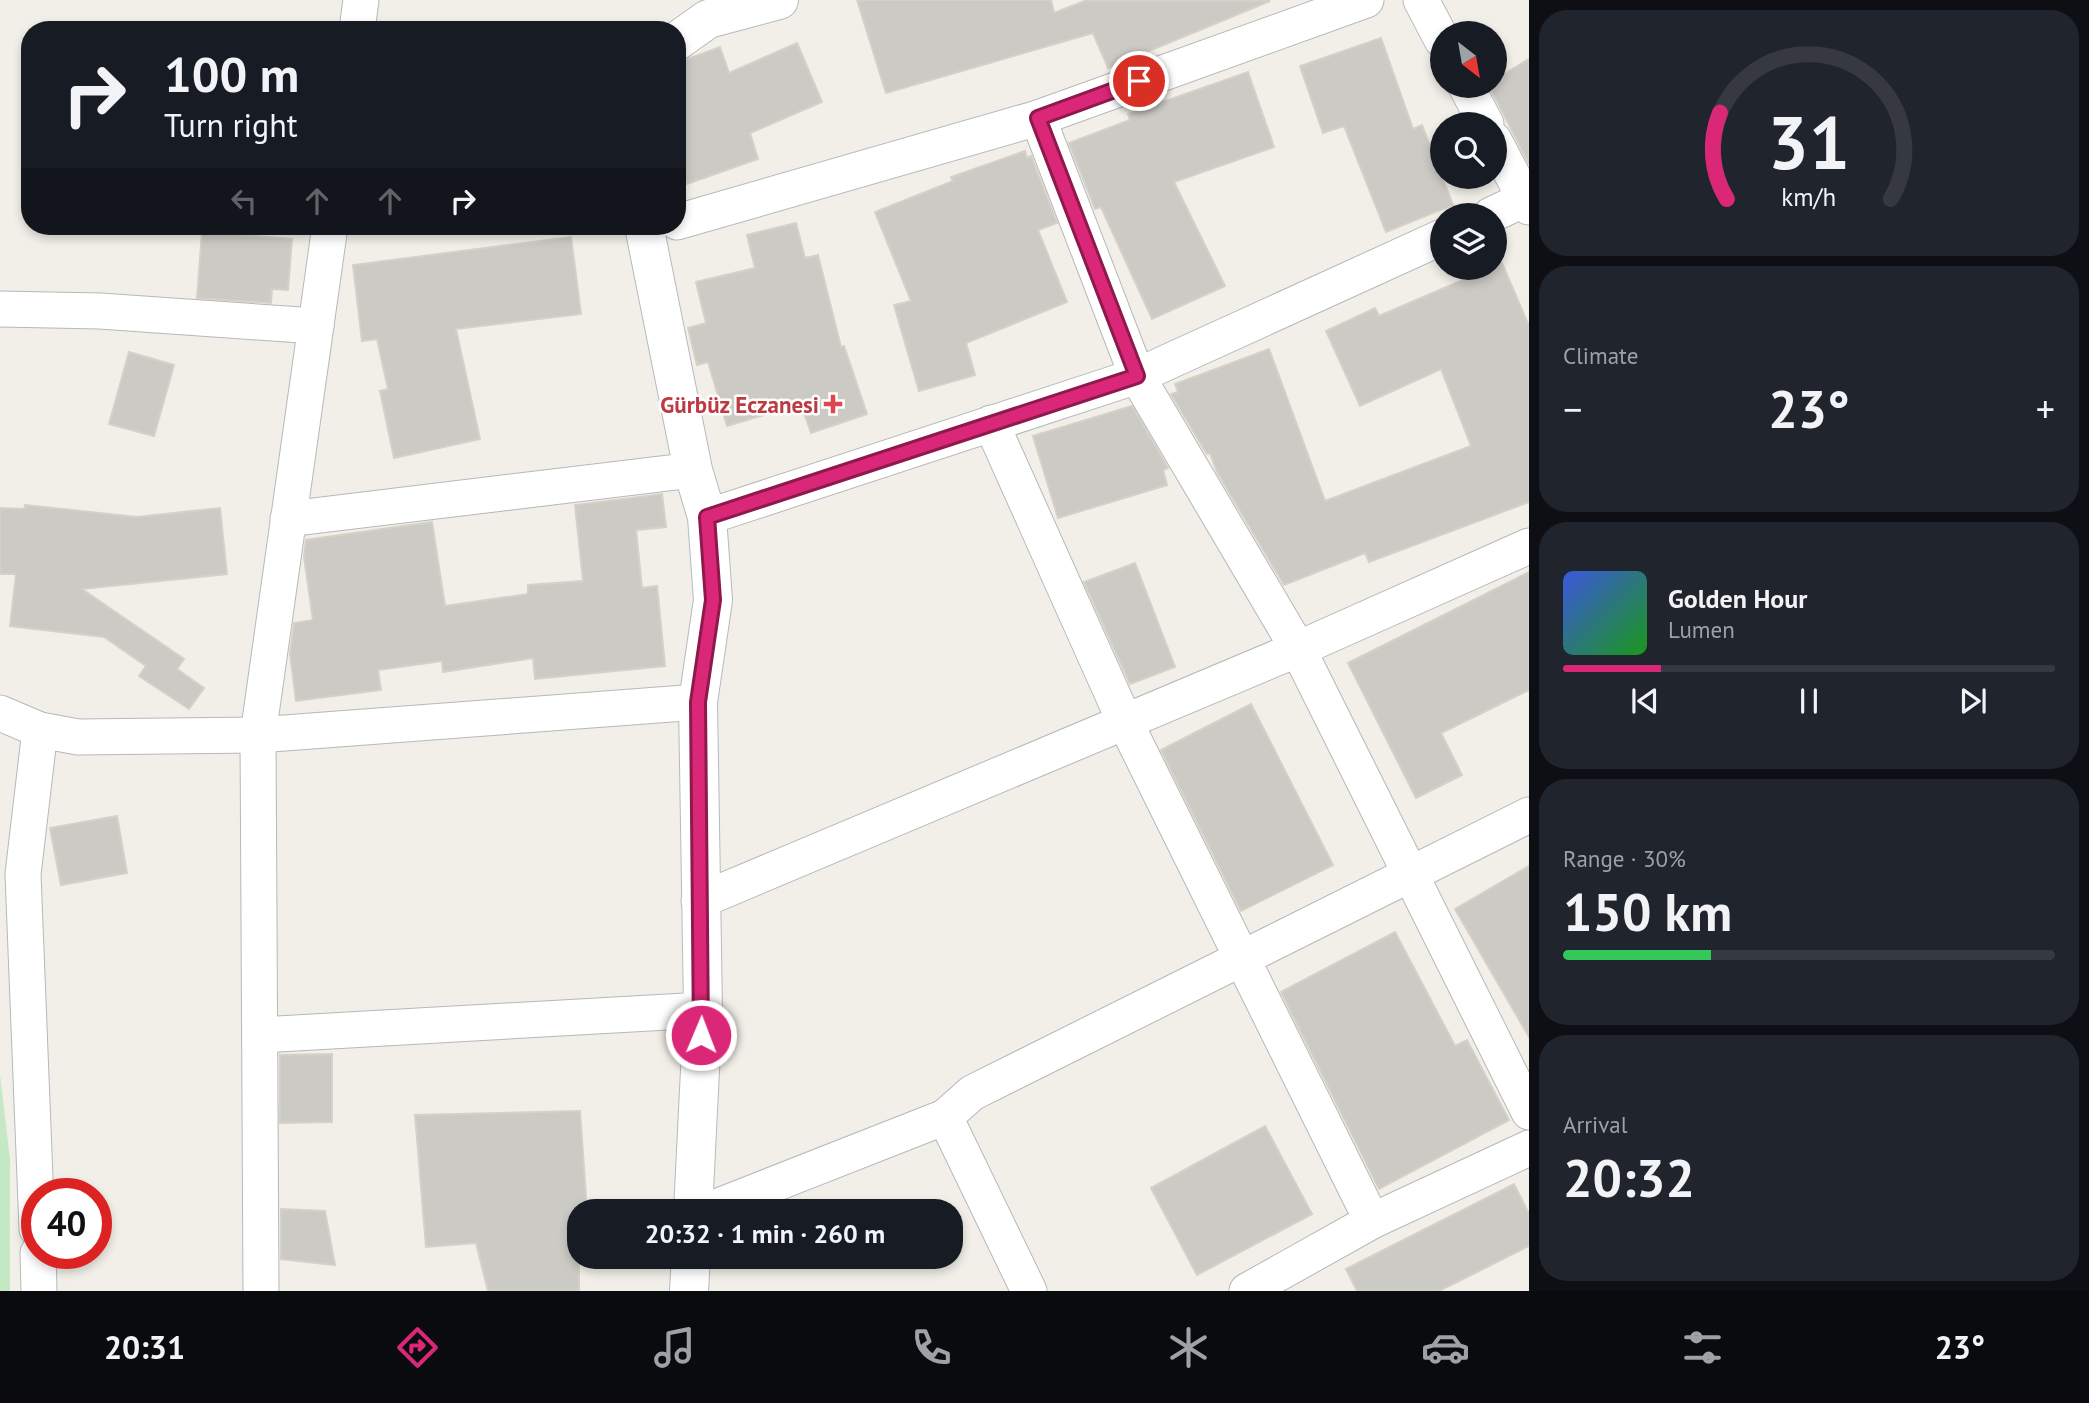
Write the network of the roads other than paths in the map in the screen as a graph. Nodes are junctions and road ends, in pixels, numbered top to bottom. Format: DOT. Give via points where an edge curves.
graph roads {
  1 [pos="361,0"];
  2 [pos="779,0"];
  3 [pos="1366,0"];
  4 [pos="1421,0"];
  5 [pos="702,9"];
  6 [pos="358,21"];
  7 [pos="1432,21"];
  8 [pos="686,29"];
  9 [pos="1038,118"];
  10 [pos="1507,163"];
  11 [pos="1528,201"];
  12 [pos="1507,209"];
  13 [pos="686,218"];
  14 [pos="329,235"];
  15 [pos="659,235"];
  16 [pos="1430,242"];
  17 [pos="0,309"];
  18 [pos="316,326"];
  19 [pos="1137,376"];
  20 [pos="990,423"];
  21 [pos="693,470"];
  22 [pos="707,517"];
  23 [pos="288,519"];
  24 [pos="1529,546"];
  25 [pos="1298,649"];
  26 [pos="698,702"];
  27 [pos="0,713"];
  28 [pos="1124,720"];
  29 [pos="40,730"];
  30 [pos="258,735"];
  31 [pos="1529,816"];
  32 [pos="1412,873"];
  33 [pos="699,901"];
  34 [pos="1243,960"];
  35 [pos="703,1010"];
  36 [pos="260,1035"];
  37 [pos="1529,1112"];
  38 [pos="945,1117"];
  39 [pos="1529,1148"];
  40 [pos="35,1178"];
  41 [pos="694,1199"];
  42 [pos="737,1199"];
  43 [pos="1372,1221"];
  44 [pos="38,1269"];
  45 [pos="690,1269"];
  46 [pos="39,1291"];
  47 [pos="261,1291"];
  48 [pos="689,1291"];
  49 [pos="1029,1291"];
  50 [pos="1247,1291"];
  1 -- 6 [label="street"];
  2 -- 5 [label="street"];
  3 -- 9 [label="street"];
  4 -- 7 [label="street"];
  5 -- 8 [label="street"];
  9 -- 13 [label="street"];
  9 -- 19 [label="street"];
  10 -- 11 [label="street"];
  11 -- 12 [label="street"];
  14 -- 18 [label="street"];
  15 -- 21 [label="street"];
  16 -- 19 [label="street"];
  17 -- 18 [label="street"];
  18 -- 23 [label="street"];
  19 -- 20 [label="street"];
  19 -- 25 [label="street"];
  20 -- 22 [label="street"];
  20 -- 28 [label="street"];
  21 -- 22 [label="street"];
  21 -- 23 [label="street"];
  22 -- 26 [label="street" via="713,600"];
  23 -- 30 [label="street"];
  24 -- 25 [label="street"];
  25 -- 28 [label="street"];
  25 -- 32 [label="street"];
  26 -- 30 [label="street"];
  26 -- 33 [label="street"];
  27 -- 29 [label="street"];
  28 -- 33 [label="street"];
  28 -- 34 [label="street"];
  29 -- 30 [label="street" via="78,737"];
  29 -- 40 [label="street" via="23,874"];
  30 -- 36 [label="street"];
  31 -- 32 [label="street"];
  32 -- 34 [label="street"];
  32 -- 37 [label="street"];
  33 -- 35 [label="street"];
  34 -- 38 [label="street" via="972,1093"];
  34 -- 43 [label="street"];
  35 -- 36 [label="street"];
  35 -- 41 [label="street"];
  36 -- 47 [label="street"];
  38 -- 42 [label="street"];
  38 -- 49 [label="street"];
  39 -- 43 [label="street"];
  43 -- 50 [label="street"];
  44 -- 46 [label="street"];
  45 -- 48 [label="street"];
}
